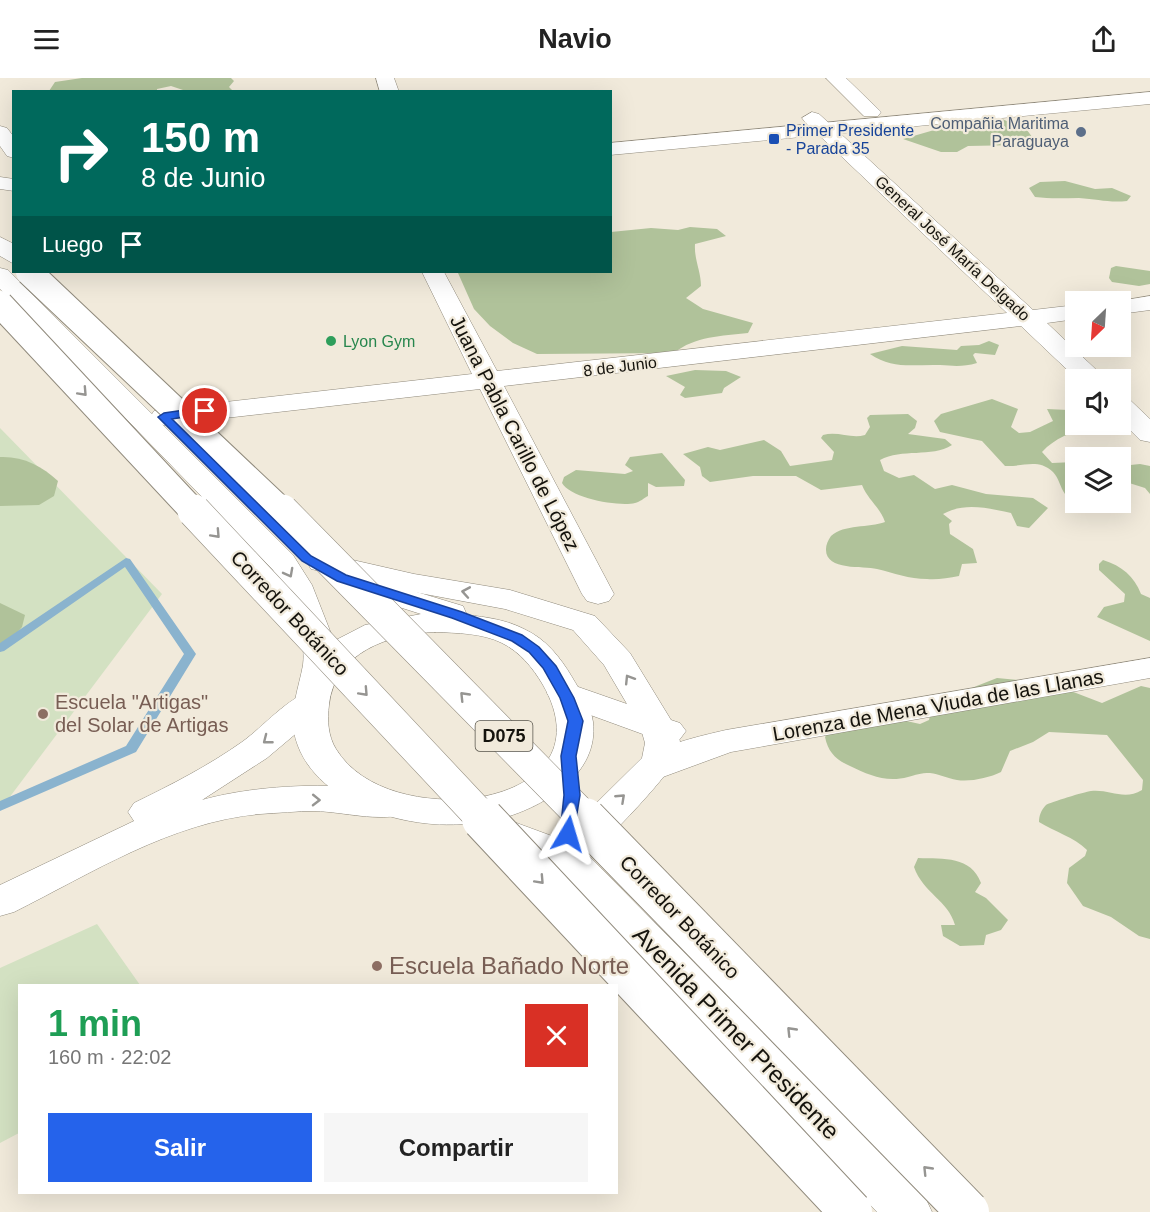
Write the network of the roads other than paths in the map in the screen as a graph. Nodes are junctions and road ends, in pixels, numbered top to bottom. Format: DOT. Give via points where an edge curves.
graph roads {
  1 [pos="835,78"];
  2 [pos="1150,86"];
  3 [pos="1150,98"];
  4 [pos="871,112"];
  5 [pos="818,124"];
  6 [pos="0,132"];
  7 [pos="612,136"];
  8 [pos="12,149"];
  9 [pos="612,149"];
  10 [pos="0,244"];
  11 [pos="12,255"];
  12 [pos="0,259"];
  13 [pos="12,271"];
  14 [pos="15,273"];
  15 [pos="30,273"];
  16 [pos="434,273"];
  17 [pos="0,275"];
  18 [pos="0,303"];
  19 [pos="1150,303"];
  20 [pos="1131,306"];
  21 [pos="1065,313"];
  22 [pos="1029,317"];
  23 [pos="1083,369"];
  24 [pos="488,381"];
  25 [pos="1131,416"];
  26 [pos="164,417"];
  27 [pos="1150,434"];
  28 [pos="307,559"];
  29 [pos="598,594"];
  30 [pos="501,631"];
  31 [pos="1150,668"];
  32 [pos="564,693"];
  33 [pos="314,694"];
  34 [pos="659,729"];
  35 [pos="726,741"];
  36 [pos="568,756"];
  37 [pos="652,769"];
  38 [pos="408,808"];
  39 [pos="565,855"];
  40 [pos="0,881"];
  41 [pos="0,902"];
  42 [pos="851,1212"];
  43 [pos="908,1212"];
  44 [pos="968,1212"];
  1 -- 4 [label="main road"];
  2 -- 4 [label="main road"];
  3 -- 5 [label="main road"];
  4 -- 5 [label="main road"];
  5 -- 7 [label="main road"];
  5 -- 9 [label="main road"];
  5 -- 22 [label="main road, General José María Delgado"];
  6 -- 8 [label="main road"];
  10 -- 11 [label="main road"];
  12 -- 13 [label="main road, Avenida Primer Presidente"];
  14 -- 26 [label="main road, Avenida Primer Presidente"];
  44 -- 15 [label="main road, Corredor Botánico / D075, one-way, bridge" via="313,540"];
  16 -- 24 [label="main road, Juana Pabla Carillo de López"];
  17 -- 33 [label="main road, Avenida Primer Presidente, one-way" via="288,568 320,650"];
  18 -- 42 [label="main road, Corredor Botánico, one-way, bridge"];
  19 -- 20 [label="main road"];
  21 -- 22 [label="main road, 8 de Junio"];
  22 -- 23 [label="main road, General José María Delgado"];
  22 -- 24 [label="main road, 8 de Junio"];
  24 -- 26 [label="main road, 8 de Junio"];
  24 -- 29 [label="main road, Juana Pabla Carillo de López"];
  25 -- 27 [label="main road"];
  26 -- 28 [label="main road, Avenida Primer Presidente"];
  28 -- 30 [label="main road, Avenida Primer Presidente" via="341,578"];
  34 -- 28 [label="main road, one-way" via="618,660 584,623 510,600"];
  30 -- 32 [label="main road, Avenida Primer Presidente" via="534,650 549,666"];
  30 -- 33 [label="main road, Avenida Primer Presidente" via="468,624 417,623 382,630 340,653"];
  31 -- 35 [label="main road, Lorenza de Mena Viuda de las Llanas"];
  32 -- 34 [label="main road, Lorenza de Mena Viuda de las Llanas"];
  32 -- 36 [label="main road, Avenida Primer Presidente" via="576,721"];
  33 -- 38 [label="main road, Avenida Primer Presidente" via="311,734 322,758 364,793"];
  33 -- 40 [label="main road, one-way" via="252,752 207,782"];
  34 -- 35 [label="main road, Lorenza de Mena Viuda de las Llanas"];
  34 -- 37 [label="main road" via="664,744"];
  35 -- 37 [label="main road, Lorenza de Mena Viuda de las Llanas"];
  36 -- 38 [label="main road, Avenida Primer Presidente" via="559,773 543,788 515,803 455,811"];
  36 -- 39 [label="main road, Avenida Primer Presidente" via="572,795"];
  39 -- 37 [label="main road, one-way"];
  38 -- 39 [label="main road, Avenida Primer Presidente" via="492,828"];
  41 -- 38 [label="main road, one-way" via="158,825 215,809 315,799"];
  39 -- 43 [label="main road, Avenida Primer Presidente"];
}
